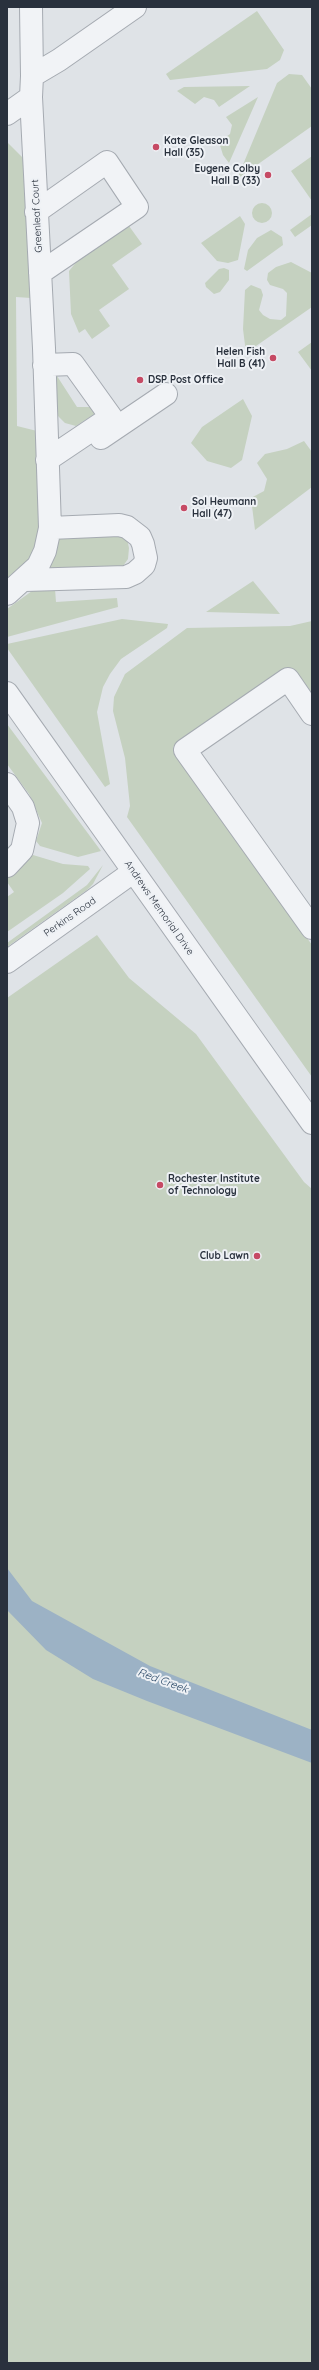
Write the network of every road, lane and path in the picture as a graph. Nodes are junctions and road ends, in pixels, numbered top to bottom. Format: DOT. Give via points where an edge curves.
graph roads {
  1 [pos="31,7"];
  2 [pos="135,7"];
  3 [pos="32,86"];
  4 [pos="7,114"];
  5 [pos="36,212"];
  6 [pos="40,273"];
  7 [pos="44,365"];
  8 [pos="166,394"];
  9 [pos="47,467"];
  10 [pos="50,528"];
  11 [pos="25,580"];
  12 [pos="7,594"];
  13 [pos="7,693"];
  14 [pos="312,714"];
  15 [pos="7,784"];
  16 [pos="7,866"];
  17 [pos="133,872"];
  18 [pos="312,928"];
  19 [pos="7,962"];
  20 [pos="312,1123"];
  1 -- 3 [label="street, Greenleaf Court"];
  2 -- 3 [label="street" via="59,60"];
  3 -- 4 [label="street"];
  3 -- 5 [label="street, Greenleaf Court"];
  5 -- 6 [label="street, Greenleaf Court"];
  5 -- 6 [label="street" via="107,162 137,207"];
  6 -- 7 [label="street, Greenleaf Court"];
  7 -- 9 [label="street, Greenleaf Court"];
  7 -- 9 [label="street" via="73,364 111,417"];
  8 -- 9 [label="street"];
  9 -- 10 [label="street, Greenleaf Court"];
  10 -- 11 [label="street, Greenleaf Court" via="45,551"];
  10 -- 11 [label="street" via="120,525 127,527 140,537 146,558 144,565 126,577"];
  11 -- 12 [label="street, Greenleaf Court"];
  13 -- 17 [label="street, Andrews Memorial Drive"];
  14 -- 18 [label="street" via="288,679 185,750"];
  15 -- 16 [label="street" via="23,807 28,823 22,850"];
  17 -- 19 [label="street, Perkins Road"];
  17 -- 20 [label="street, Andrews Memorial Drive"];
}
